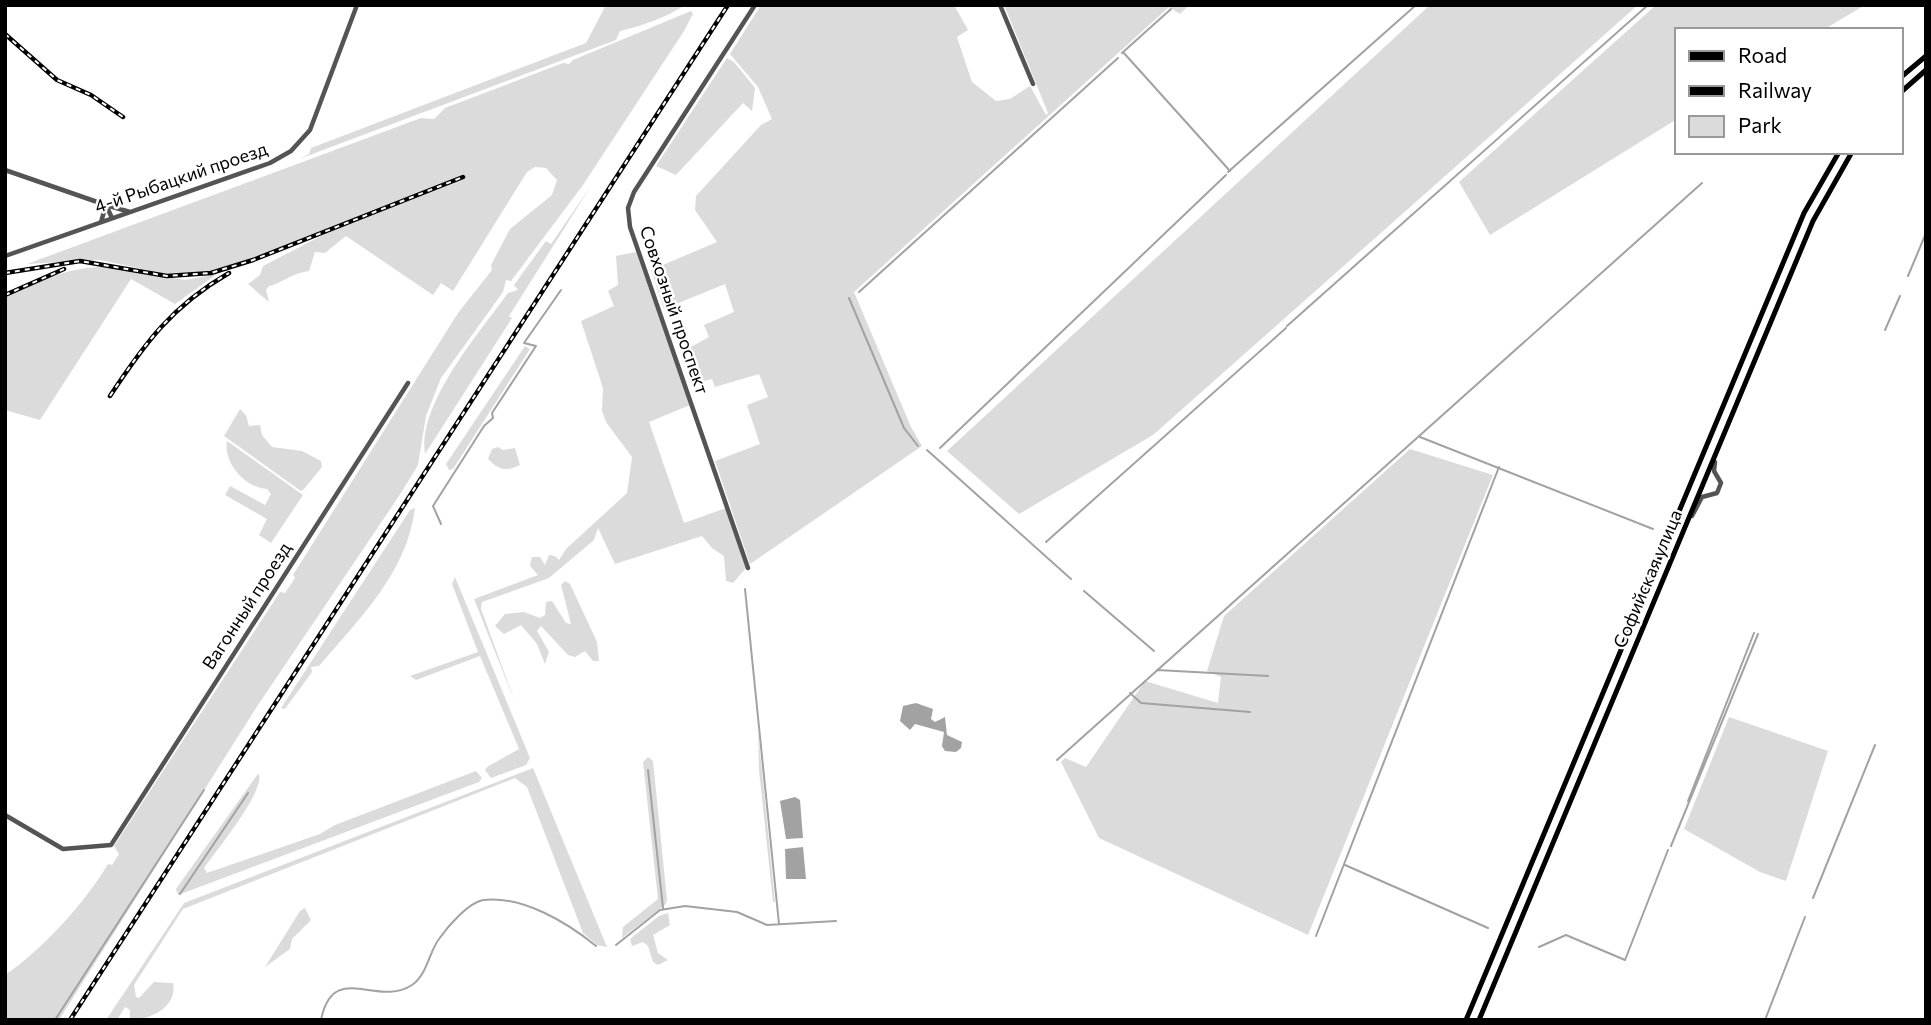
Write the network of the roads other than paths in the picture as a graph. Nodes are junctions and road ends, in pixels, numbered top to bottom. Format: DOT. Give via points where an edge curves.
graph roads {
  1 [pos="357,5"];
  2 [pos="755,5"];
  3 [pos="1000,5"];
  4 [pos="1926,56"];
  5 [pos="1924,71"];
  6 [pos="1903,75"];
  7 [pos="1034,84"];
  8 [pos="1903,90"];
  9 [pos="1838,154"];
  10 [pos="1851,154"];
  11 [pos="5,170"];
  12 [pos="106,205"];
  13 [pos="131,212"];
  14 [pos="112,218"];
  15 [pos="100,222"];
  16 [pos="5,256"];
  17 [pos="408,383"];
  18 [pos="1724,434"];
  19 [pos="1686,524"];
  20 [pos="748,568"];
  21 [pos="5,815"];
  22 [pos="1466,1020"];
  23 [pos="1479,1020"];
  1 -- 13 [label="street, 4-й Рыбацкий проезд" via="315,118 296,148 270,163"];
  2 -- 20 [label="street, Совхозный проспект" via="628,208 630,227"];
  3 -- 7 [label="street"];
  4 -- 6 [label="main road"];
  5 -- 8 [label="main road"];
  9 -- 22 [label="main road, Софийская улица" via="1795,235"];
  10 -- 18 [label="main road, Софийская улица" via="1813,221"];
  11 -- 12 [label="street"];
  12 -- 13 [label="street"];
  12 -- 14 [label="street"];
  12 -- 15 [label="street"];
  13 -- 14 [label="street, 4-й Рыбацкий проезд"];
  14 -- 15 [label="street, 4-й Рыбацкий проезд"];
  15 -- 16 [label="street, 4-й Рыбацкий проезд"];
  17 -- 21 [label="street, Вагонный проезд" via="111,845 63,849"];
  18 -- 19 [label="main road, Софийская улица"];
  18 -- 19 [label="street" via="1714,465 1721,483 1717,493 1702,497"];
  19 -- 23 [label="main road, Софийская улица"];
}
